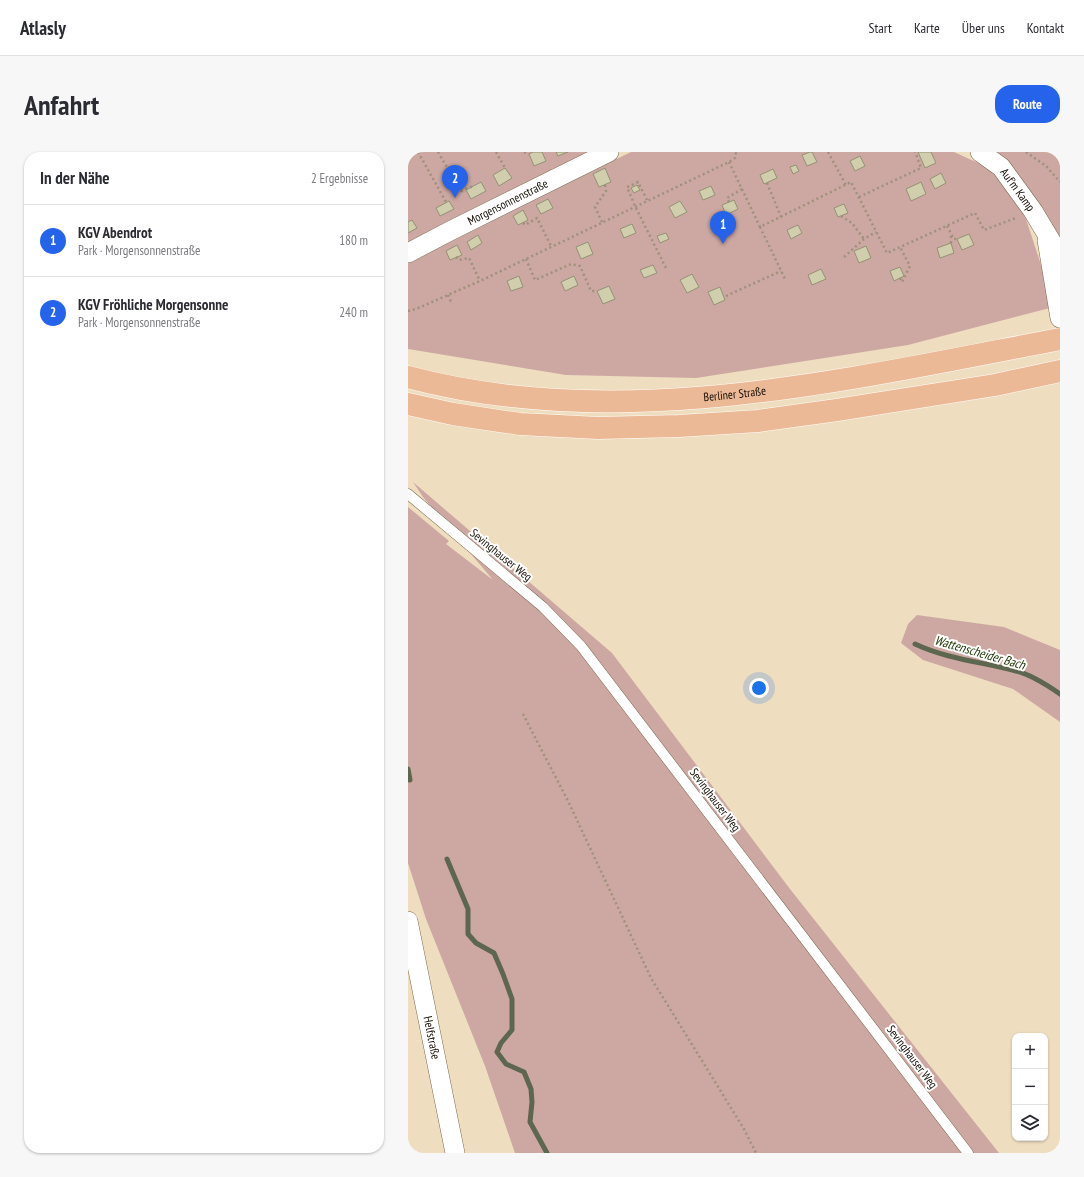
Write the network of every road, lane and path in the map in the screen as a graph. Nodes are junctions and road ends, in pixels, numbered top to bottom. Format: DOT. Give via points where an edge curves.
graph roads {
  1 [pos="414,152"];
  2 [pos="418,152"];
  3 [pos="438,152"];
  4 [pos="496,152"];
  5 [pos="524,152"];
  6 [pos="609,152"];
  7 [pos="736,152"];
  8 [pos="828,152"];
  9 [pos="915,152"];
  10 [pos="980,152"];
  11 [pos="1026,152"];
  12 [pos="529,154"];
  13 [pos="408,155"];
  14 [pos="729,162"];
  15 [pos="505,168"];
  16 [pos="1060,182"];
  17 [pos="767,183"];
  18 [pos="605,185"];
  19 [pos="846,185"];
  20 [pos="473,186"];
  21 [pos="742,189"];
  22 [pos="859,197"];
  23 [pos="647,200"];
  24 [pos="446,202"];
  25 [pos="729,202"];
  26 [pos="635,206"];
  27 [pos="1033,212"];
  28 [pos="841,216"];
  29 [pos="781,217"];
  30 [pos="602,222"];
  31 [pos="523,223"];
  32 [pos="947,226"];
  33 [pos="760,227"];
  34 [pos="876,232"];
  35 [pos="951,235"];
  36 [pos="1046,235"];
  37 [pos="864,239"];
  38 [pos="957,239"];
  39 [pos="951,243"];
  40 [pos="551,246"];
  41 [pos="900,247"];
  42 [pos="408,253"];
  43 [pos="1060,256"];
  44 [pos="456,257"];
  45 [pos="844,257"];
  46 [pos="526,259"];
  47 [pos="667,270"];
  48 [pos="781,271"];
  49 [pos="900,278"];
  50 [pos="480,281"];
  51 [pos="786,281"];
  52 [pos="597,291"];
  53 [pos="448,295"];
  54 [pos="726,296"];
  55 [pos="451,302"];
  56 [pos="408,311"];
  57 [pos="1060,318"];
  58 [pos="1060,339"];
  59 [pos="1060,371"];
  60 [pos="408,377"];
  61 [pos="408,404"];
  62 [pos="408,494"];
  63 [pos="523,714"];
  64 [pos="408,921"];
  65 [pos="455,1153"];
  66 [pos="756,1153"];
  67 [pos="968,1153"];
  1 -- 13 [label="path"];
  2 -- 24 [label="path"];
  3 -- 20 [label="path" via="461,191"];
  4 -- 15 [label="path"];
  5 -- 12 [label="path"];
  6 -- 42 [label="street, Morgensonnenstraße"];
  7 -- 14 [label="path" via="735,158"];
  8 -- 19 [label="path"];
  9 -- 22 [label="path" via="921,168"];
  10 -- 27 [label="street, Auf'm Kamp" via="1001,167"];
  11 -- 16 [label="path" via="1046,166"];
  14 -- 21 [label="path"];
  14 -- 23 [label="path"];
  17 -- 29 [label="path"];
  18 -- 30 [label="path" via="606,191 594,207"];
  19 -- 22 [label="path" via="851,182"];
  19 -- 29 [label="path"];
  21 -- 25 [label="path" via="727,198"];
  21 -- 33 [label="path"];
  22 -- 34 [label="path"];
  23 -- 26 [label="path"];
  23 -- 26 [label="path" via="638,182 627,187"];
  26 -- 30 [label="path"];
  26 -- 47 [label="path"];
  27 -- 32 [label="path" via="984,230 975,213"];
  27 -- 36 [label="street, Auf'm Kamp"];
  28 -- 37 [label="path" via="852,223"];
  29 -- 33 [label="path"];
  30 -- 40 [label="path"];
  31 -- 40 [label="path" via="525,225 537,218"];
  32 -- 35 [label="path"];
  32 -- 41 [label="path"];
  33 -- 48 [label="path"];
  34 -- 37 [label="path"];
  34 -- 41 [label="path" via="887,254"];
  35 -- 38 [label="path"];
  35 -- 39 [label="path"];
  36 -- 43 [label="street, Auf'm Kamp"];
  36 -- 57 [label="street, Auf'm Kamp"];
  37 -- 45 [label="path"];
  40 -- 46 [label="path"];
  41 -- 49 [label="path" via="910,266 902,282"];
  44 -- 50 [label="path" via="459,260 469,258"];
  46 -- 50 [label="path"];
  46 -- 52 [label="path" via="535,280 571,264 580,266 591,291"];
  48 -- 51 [label="path"];
  48 -- 54 [label="path"];
  50 -- 53 [label="path"];
  53 -- 55 [label="path"];
  53 -- 56 [label="path" via="416,310"];
  58 -- 60 [label="main road, Berliner Straße" via="822,383 745,394 668,400 593,401 519,397 482,393"];
  59 -- 61 [label="main road" via="995,385 758,422 679,426 598,428 520,424"];
  62 -- 67 [label="lane, Sevinghauser Weg" via="544,607 581,646"];
  63 -- 66 [label="path" via="568,801 651,978 744,1129"];
  64 -- 65 [label="street, Helfstraße"];
}
